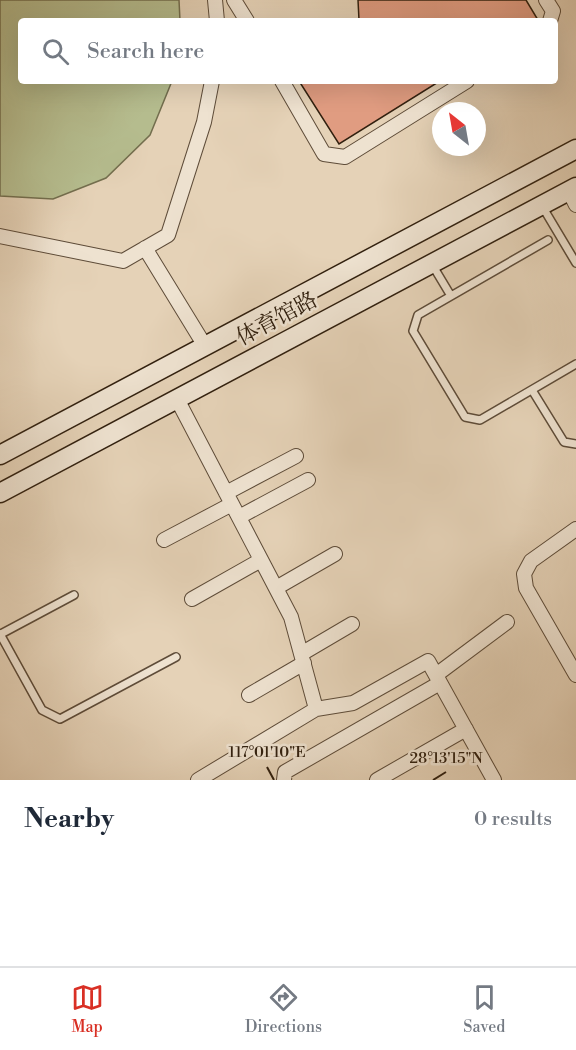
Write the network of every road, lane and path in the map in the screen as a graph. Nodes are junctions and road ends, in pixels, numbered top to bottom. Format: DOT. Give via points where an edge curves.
graph roads {
  1 [pos="234,0"];
  2 [pos="546,0"];
  3 [pos="217,1"];
  4 [pos="217,18"];
  5 [pos="245,18"];
  6 [pos="551,18"];
  7 [pos="211,84"];
  8 [pos="284,84"];
  9 [pos="462,84"];
  10 [pos="576,149"];
  11 [pos="574,194"];
  12 [pos="541,206"];
  13 [pos="0,236"];
  14 [pos="548,240"];
  15 [pos="145,248"];
  16 [pos="576,263"];
  17 [pos="431,264"];
  18 [pos="451,296"];
  19 [pos="204,346"];
  20 [pos="576,364"];
  21 [pos="532,390"];
  22 [pos="177,399"];
  23 [pos="576,444"];
  24 [pos="0,455"];
  25 [pos="296,456"];
  26 [pos="308,480"];
  27 [pos="0,493"];
  28 [pos="229,498"];
  29 [pos="239,517"];
  30 [pos="576,529"];
  31 [pos="164,540"];
  32 [pos="335,554"];
  33 [pos="261,560"];
  34 [pos="276,588"];
  35 [pos="74,596"];
  36 [pos="192,599"];
  37 [pos="507,622"];
  38 [pos="352,624"];
  39 [pos="0,634"];
  40 [pos="176,657"];
  41 [pos="302,658"];
  42 [pos="576,675"];
  43 [pos="438,679"];
  44 [pos="249,695"];
  45 [pos="316,709"];
  46 [pos="466,729"];
  47 [pos="198,780"];
  48 [pos="284,780"];
  49 [pos="377,780"];
  50 [pos="494,780"];
  1 -- 5 [label="street"];
  2 -- 6 [label="street" via="553,11"];
  3 -- 4 [label="street"];
  7 -- 15 [label="street" via="204,122 168,235"];
  8 -- 9 [label="street" via="324,154 345,157"];
  10 -- 19 [label="main road, 体育馆路"];
  11 -- 12 [label="main road, 体育馆路"];
  12 -- 16 [label="lane"];
  12 -- 17 [label="main road, 体育馆路"];
  13 -- 15 [label="street" via="123,261"];
  14 -- 18 [label="lane"];
  15 -- 19 [label="street"];
  17 -- 18 [label="lane"];
  17 -- 22 [label="main road, 体育馆路"];
  18 -- 21 [label="lane" via="418,315 413,331 465,417 480,420"];
  19 -- 24 [label="main road, 体育馆路"];
  20 -- 21 [label="lane"];
  21 -- 23 [label="lane" via="564,442"];
  22 -- 27 [label="main road, 体育馆路"];
  22 -- 28 [label="street"];
  25 -- 28 [label="street"];
  26 -- 29 [label="street"];
  28 -- 29 [label="street"];
  28 -- 31 [label="street"];
  29 -- 33 [label="street"];
  30 -- 42 [label="street" via="531,561 524,574 526,588"];
  32 -- 34 [label="street"];
  33 -- 34 [label="street"];
  33 -- 36 [label="street"];
  34 -- 41 [label="street" via="291,617"];
  35 -- 39 [label="lane"];
  37 -- 43 [label="street"];
  38 -- 41 [label="street"];
  39 -- 40 [label="lane" via="42,710 60,719"];
  41 -- 44 [label="street"];
  41 -- 45 [label="street"];
  43 -- 45 [label="street" via="428,661 353,704"];
  43 -- 46 [label="street"];
  43 -- 48 [label="street" via="285,772"];
  45 -- 47 [label="street"];
  46 -- 49 [label="street"];
  46 -- 50 [label="street"];
}
